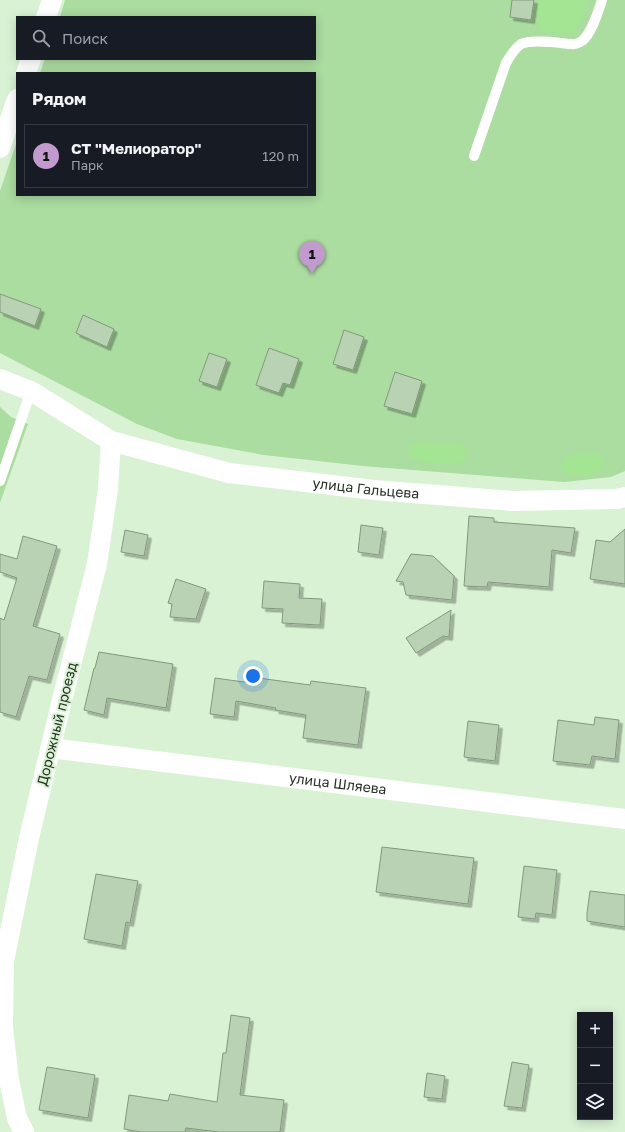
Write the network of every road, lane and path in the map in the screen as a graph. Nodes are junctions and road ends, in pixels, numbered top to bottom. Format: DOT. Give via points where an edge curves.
graph roads {
  1 [pos="52,0"];
  2 [pos="602,0"];
  3 [pos="46,16"];
  4 [pos="31,60"];
  5 [pos="26,72"];
  6 [pos="16,103"];
  7 [pos="0,148"];
  8 [pos="474,156"];
  9 [pos="0,379"];
  10 [pos="31,391"];
  11 [pos="111,441"];
  12 [pos="0,481"];
  13 [pos="625,497"];
  14 [pos="50,748"];
  15 [pos="625,819"];
  16 [pos="24,1132"];
  1 -- 3 [label="street"];
  2 -- 8 [label="lane" via="589,32 582,41 574,45 539,41 522,43 512,53 506,63"];
  4 -- 5 [label="street"];
  6 -- 7 [label="street"];
  9 -- 10 [label="street"];
  10 -- 11 [label="street"];
  10 -- 12 [label="lane"];
  11 -- 13 [label="street, улица Гальцева" via="229,473 374,490 514,501"];
  11 -- 14 [label="street, Дорожный проезд" via="108,489 97,564"];
  14 -- 15 [label="street, улица Шляева"];
  14 -- 16 [label="street, Дорожный проезд" via="4,961 3,1027 9,1080 17,1118"];
}
